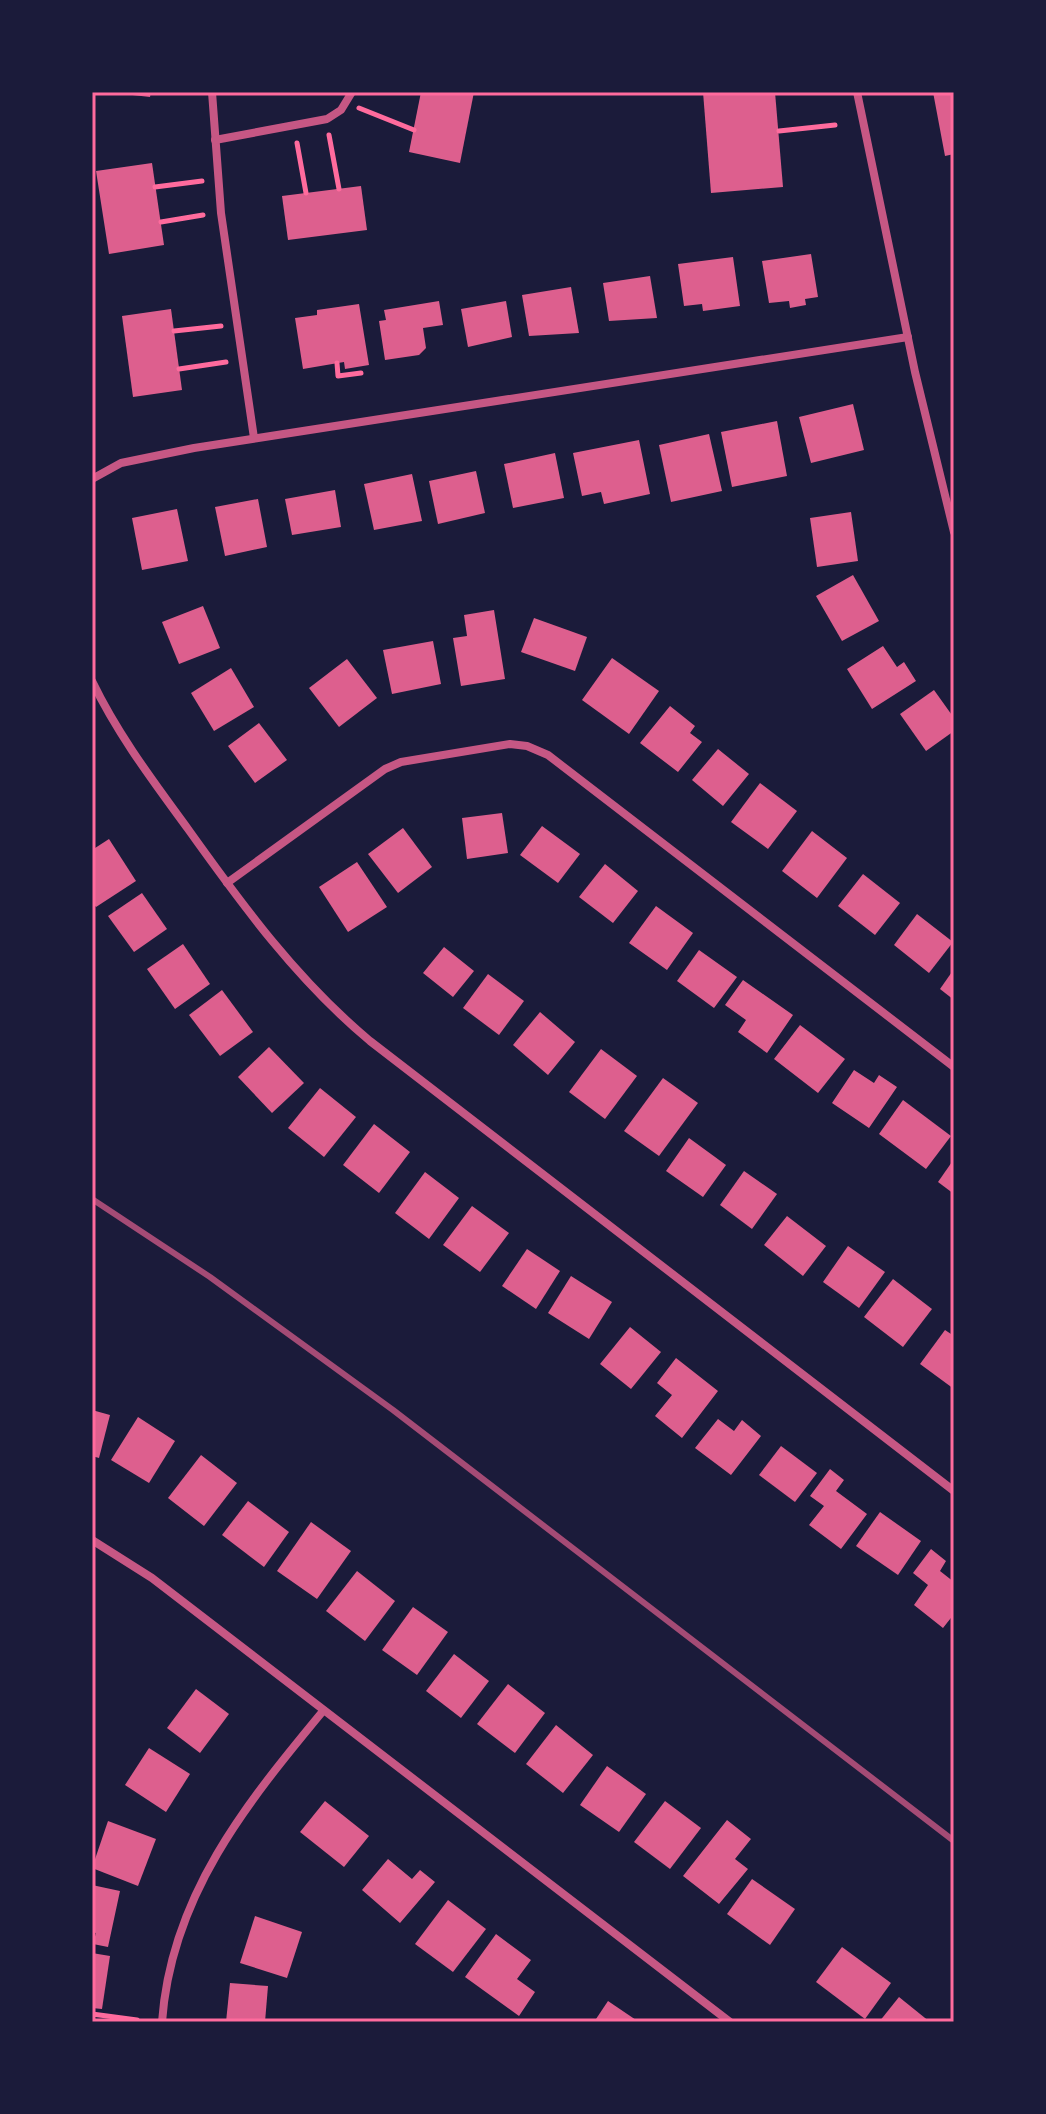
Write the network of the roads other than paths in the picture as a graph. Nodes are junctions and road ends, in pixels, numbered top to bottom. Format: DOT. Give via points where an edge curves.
graph roads {
  1 [pos="212,92"];
  2 [pos="352,92"];
  3 [pos="857,92"];
  4 [pos="215,140"];
  5 [pos="908,337"];
  6 [pos="254,438"];
  7 [pos="92,479"];
  8 [pos="954,532"];
  9 [pos="92,681"];
  10 [pos="227,883"];
  11 [pos="954,1067"];
  12 [pos="954,1491"];
  13 [pos="92,1540"];
  14 [pos="323,1711"];
  15 [pos="724,2020"];
  16 [pos="162,2022"];
  1 -- 4 [label="street"];
  2 -- 4 [label="street" via="347,104 327,119"];
  3 -- 5 [label="street"];
  4 -- 6 [label="street"];
  5 -- 6 [label="street"];
  5 -- 8 [label="street"];
  6 -- 7 [label="street" via="121,463"];
  9 -- 10 [label="street" via="118,731"];
  10 -- 11 [label="street" via="393,765 510,744 527,746 548,755"];
  10 -- 12 [label="street" via="303,980 370,1041"];
  13 -- 14 [label="street" via="152,1578"];
  14 -- 15 [label="street"];
  14 -- 16 [label="street" via="245,1807 205,1871 173,1952"];
}
